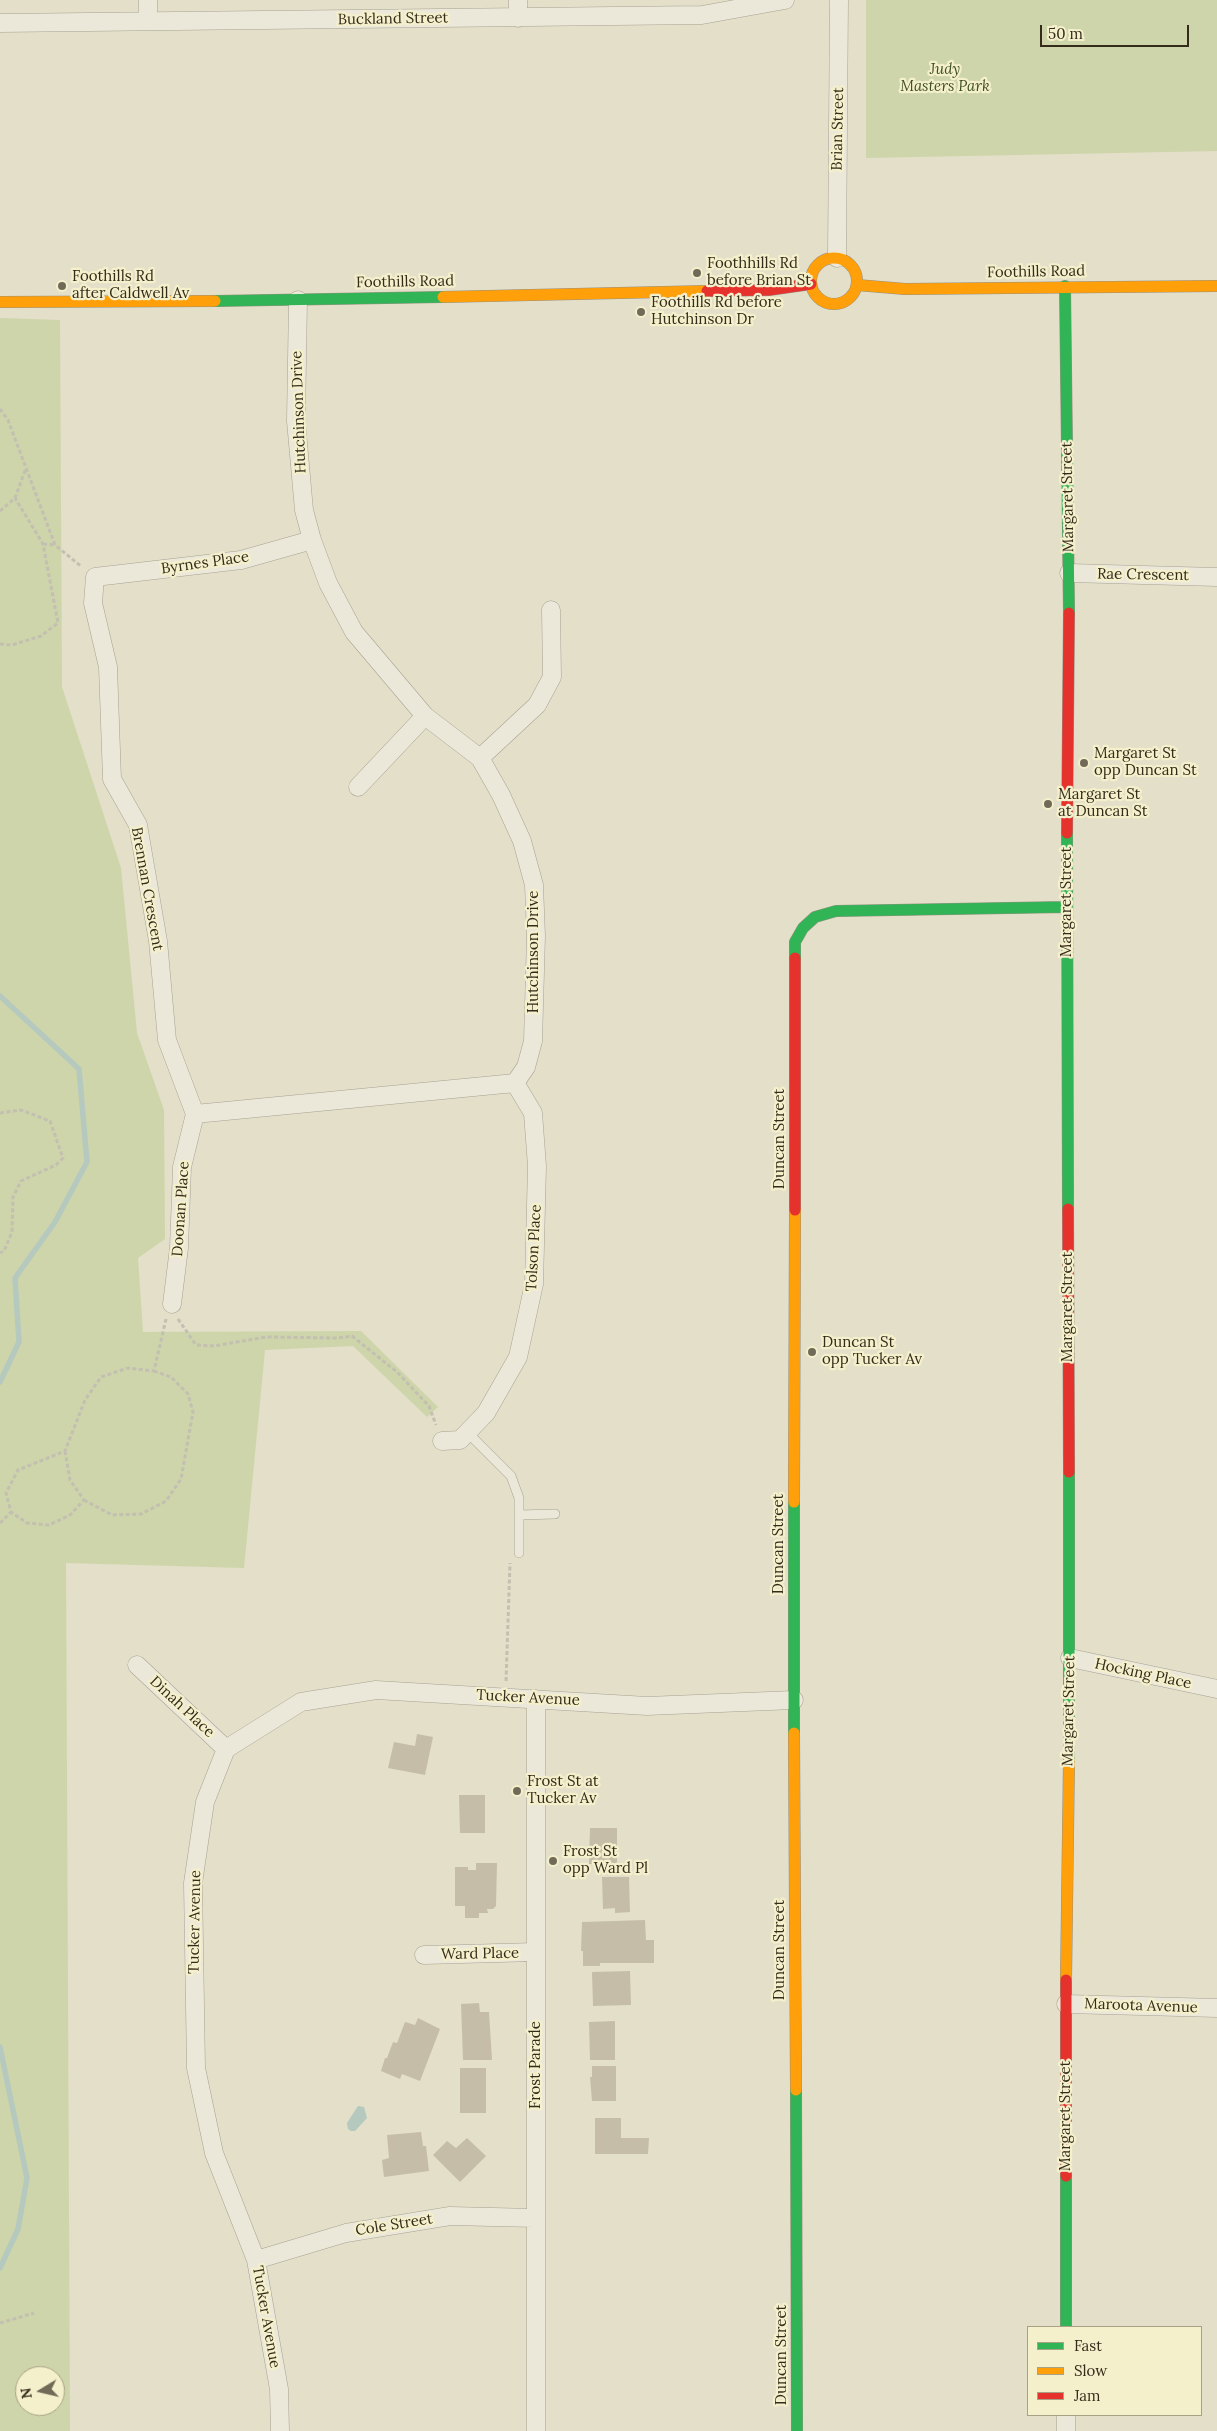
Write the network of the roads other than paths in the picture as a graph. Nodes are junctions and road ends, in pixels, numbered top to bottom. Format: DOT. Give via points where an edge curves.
graph roads {
  1 [pos="148,0"];
  2 [pos="518,0"];
  3 [pos="785,0"];
  4 [pos="839,0"];
  5 [pos="518,18"];
  6 [pos="148,21"];
  7 [pos="0,23"];
  8 [pos="837,258"];
  9 [pos="811,284"];
  10 [pos="856,285"];
  11 [pos="1066,286"];
  12 [pos="1217,286"];
  13 [pos="298,300"];
  14 [pos="0,302"];
  15 [pos="312,540"];
  16 [pos="1069,573"];
  17 [pos="1217,577"];
  18 [pos="95,578"];
  19 [pos="551,610"];
  20 [pos="425,716"];
  21 [pos="480,758"];
  22 [pos="358,787"];
  23 [pos="1066,907"];
  24 [pos="515,1083"];
  25 [pos="195,1114"];
  26 [pos="172,1304"];
  27 [pos="467,1432"];
  28 [pos="442,1441"];
  29 [pos="555,1514"];
  30 [pos="519,1515"];
  31 [pos="519,1554"];
  32 [pos="1070,1658"];
  33 [pos="137,1665"];
  34 [pos="1217,1689"];
  35 [pos="536,1698"];
  36 [pos="794,1700"];
  37 [pos="226,1749"];
  38 [pos="536,1952"];
  39 [pos="424,1955"];
  40 [pos="1066,2004"];
  41 [pos="1217,2008"];
  42 [pos="535,2218"];
  43 [pos="256,2260"];
  44 [pos="1066,2326"];
  45 [pos="1066,2416"];
  46 [pos="280,2431"];
  47 [pos="536,2431"];
  48 [pos="797,2431"];
  49 [pos="1066,2431"];
  1 -- 6 [label="street"];
  2 -- 5 [label="street"];
  3 -- 5 [label="street, Buckland Street" via="702,15"];
  4 -- 8 [label="street, Brian Street"];
  5 -- 6 [label="street, Buckland Street"];
  6 -- 7 [label="street, Buckland Street"];
  8 -- 9 [label="street" via="820,262 814,268"];
  8 -- 10 [label="street" via="852,266"];
  9 -- 10 [label="street" via="815,294 831,304 848,299"];
  9 -- 13 [label="street, Foothills Road" via="769,290"];
  10 -- 11 [label="street, Foothills Road" via="905,289"];
  11 -- 12 [label="street, Foothills Road"];
  11 -- 16 [label="street, Margaret Street"];
  13 -- 14 [label="street, Foothills Road"];
  13 -- 15 [label="street, Hutchinson Drive" via="296,421 304,510"];
  15 -- 18 [label="street, Byrnes Place" via="241,560"];
  15 -- 20 [label="street, Hutchinson Drive" via="328,583 354,632"];
  16 -- 17 [label="street, Rae Crescent"];
  16 -- 23 [label="street, Margaret Street"];
  18 -- 25 [label="street, Brennan Crescent" via="93,603 108,666 112,779 138,825 158,941 167,1040"];
  19 -- 21 [label="street" via="552,677 537,706"];
  20 -- 21 [label="street, Hutchinson Drive"];
  20 -- 22 [label="street"];
  21 -- 24 [label="street, Hutchinson Drive" via="522,841 534,885 533,1041 526,1067"];
  23 -- 32 [label="street, Margaret Street"];
  23 -- 36 [label="street, Duncan Street" via="836,911 815,917 795,942"];
  24 -- 25 [label="street"];
  24 -- 27 [label="street, Tolson Place" via="533,1112 537,1166 534,1284 518,1357 486,1413"];
  25 -- 26 [label="street, Doonan Place" via="182,1167 179,1248"];
  27 -- 28 [label="street, Tolson Place" via="460,1440"];
  27 -- 30 [label="lane" via="511,1476 520,1498"];
  29 -- 30 [label="lane"];
  30 -- 31 [label="lane"];
  32 -- 34 [label="street, Hocking Place"];
  32 -- 40 [label="street, Margaret Street"];
  33 -- 37 [label="street, Dinah Place"];
  35 -- 36 [label="street, Tucker Avenue" via="647,1706"];
  35 -- 37 [label="street, Tucker Avenue" via="376,1690 301,1702"];
  35 -- 38 [label="street, Frost Parade"];
  36 -- 48 [label="street, Duncan Street"];
  37 -- 43 [label="street, Tucker Avenue" via="205,1802 193,1883 196,2068 214,2153"];
  38 -- 39 [label="street, Ward Place"];
  38 -- 42 [label="street, Frost Parade"];
  40 -- 41 [label="street, Maroota Avenue"];
  40 -- 44 [label="street, Margaret Street"];
  42 -- 43 [label="street, Cole Street" via="450,2216 346,2233"];
  42 -- 47 [label="street, Frost Parade"];
  43 -- 46 [label="street, Tucker Avenue" via="279,2389"];
  45 -- 49 [label="street"];
}
